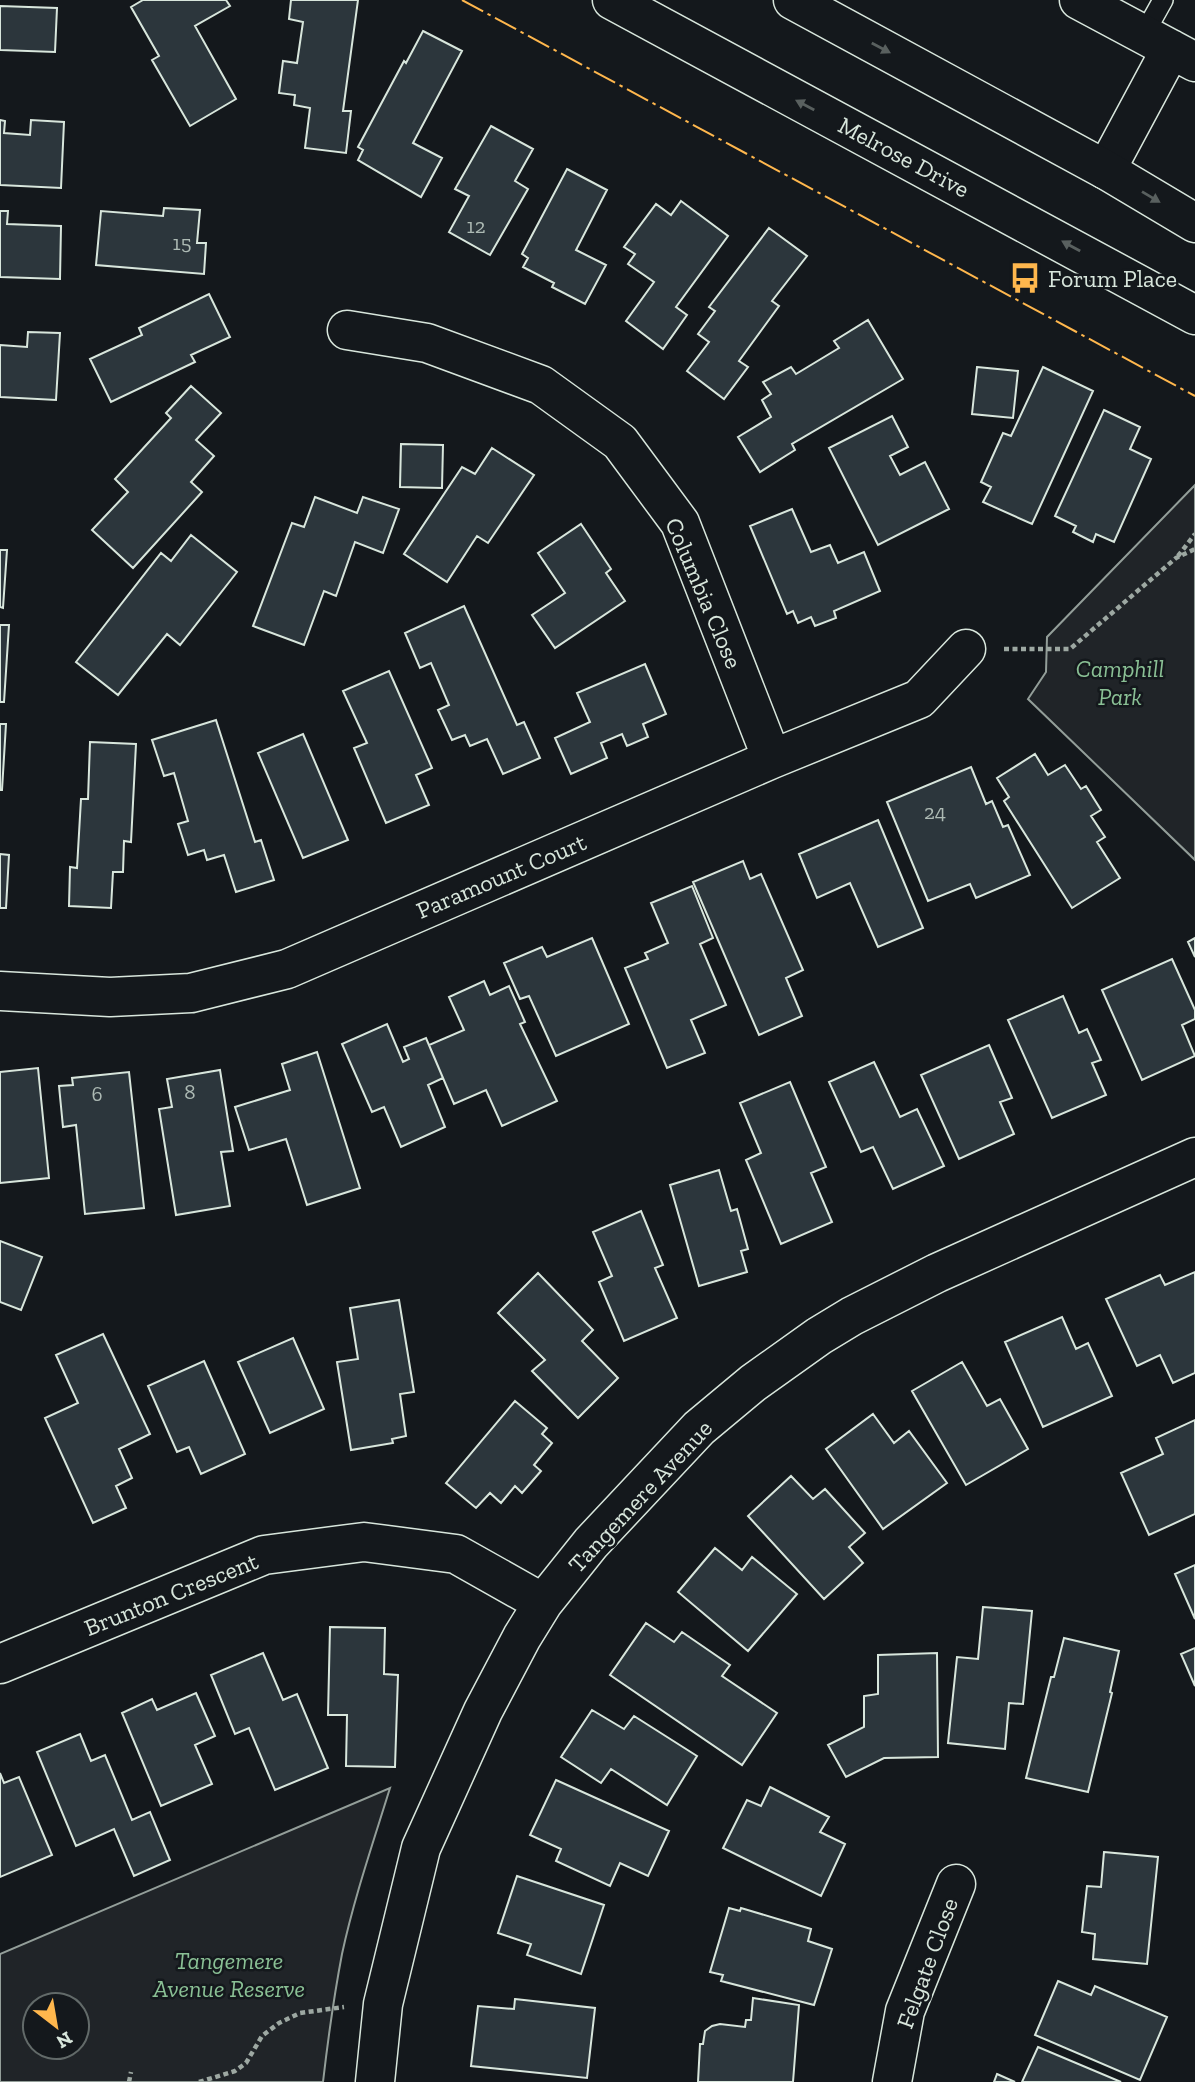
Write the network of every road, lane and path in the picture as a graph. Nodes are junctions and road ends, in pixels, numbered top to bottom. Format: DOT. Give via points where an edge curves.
graph roads {
  1 [pos="612,0"];
  2 [pos="793,0"];
  3 [pos="1079,0"];
  4 [pos="1163,0"];
  5 [pos="1170,48"];
  6 [pos="1106,170"];
  7 [pos="1195,223"];
  8 [pos="1195,315"];
  9 [pos="347,330"];
  10 [pos="1195,534"];
  11 [pos="1195,549"];
  12 [pos="1176,558"];
  13 [pos="966,649"];
  14 [pos="772,760"];
  15 [pos="0,991"];
  16 [pos="1195,1157"];
  17 [pos="543,1603"];
  18 [pos="0,1664"];
  19 [pos="956,1884"];
  20 [pos="383,2004"];
  21 [pos="131,2072"];
  22 [pos="129,2082"];
  23 [pos="199,2082"];
  24 [pos="375,2082"];
  25 [pos="892,2082"];
  8 -- 1 [label="street, Melrose Drive, one-way"];
  2 -- 6 [label="street, one-way"];
  3 -- 5 [label="street"];
  4 -- 5 [label="lane"];
  5 -- 6 [label="street"];
  6 -- 7 [label="street, one-way"];
  9 -- 14 [label="street, Columbia Close" via="427,343 541,385 620,442 680,523"];
  10 -- 12 [label="path"];
  11 -- 12 [label="path"];
  12 -- 13 [label="path" via="1070,649"];
  13 -- 14 [label="street, Paramount Court" via="919,699"];
  14 -- 15 [label="street, Paramount Court" via="287,969 191,993 110,997"];
  16 -- 17 [label="street, Tangemere Avenue" via="937,1273 819,1336 699,1428 591,1543"];
  17 -- 18 [label="street, Brunton Crescent" via="456,1554 364,1542 264,1555"];
  17 -- 20 [label="street, Tangemere Avenue" via="483,1711 421,1848"];
  19 -- 25 [label="street, Felgate Close" via="905,2011"];
  20 -- 23 [label="path" via="300,2013 262,2036 246,2063"];
  20 -- 24 [label="street, Tangemere Avenue"];
  21 -- 22 [label="path"];
}
